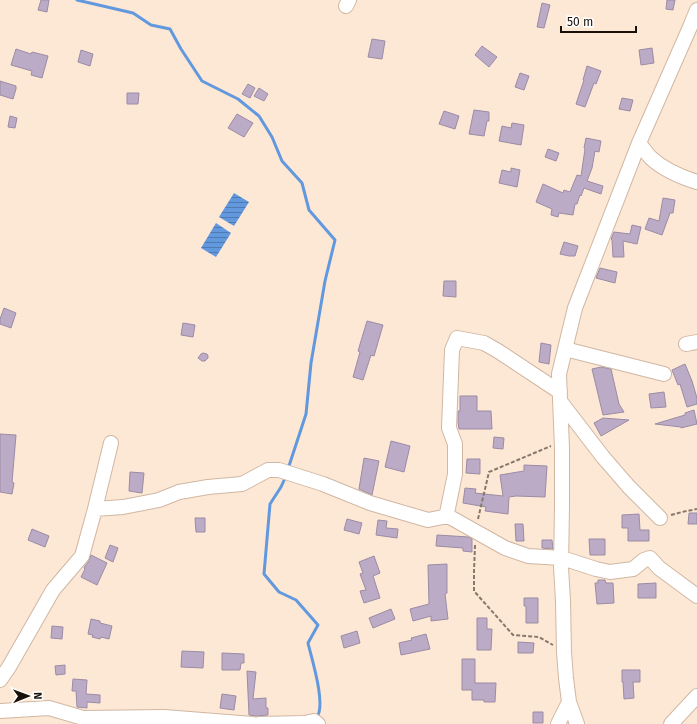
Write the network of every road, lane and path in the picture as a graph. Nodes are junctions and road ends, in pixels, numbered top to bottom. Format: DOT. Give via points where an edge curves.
graph roads {
  1 [pos="697,10"];
  2 [pos="639,143"];
  3 [pos="697,182"];
  4 [pos="565,349"];
  5 [pos="664,374"];
  6 [pos="560,396"];
  7 [pos="562,442"];
  8 [pos="111,443"];
  9 [pos="95,509"];
  10 [pos="697,509"];
  11 [pos="448,516"];
  12 [pos="660,518"];
  13 [pos="475,531"];
  14 [pos="562,558"];
  15 [pos="697,596"];
  16 [pos="564,652"];
  17 [pos="0,680"];
  18 [pos="697,696"];
  19 [pos="569,702"];
  20 [pos="0,711"];
  21 [pos="253,724"];
  22 [pos="259,724"];
  23 [pos="318,724"];
  24 [pos="558,724"];
  25 [pos="577,724"];
  26 [pos="672,724"];
  1 -- 2 [label="street"];
  2 -- 3 [label="street" via="651,158 664,168"];
  2 -- 4 [label="street" via="576,308"];
  4 -- 5 [label="street"];
  4 -- 6 [label="street" via="559,374"];
  6 -- 7 [label="street"];
  6 -- 11 [label="street" via="484,343 456,338 452,350 449,428 455,444 455,474"];
  6 -- 12 [label="street" via="603,457"];
  7 -- 13 [label="path" via="489,472"];
  7 -- 14 [label="street"];
  8 -- 9 [label="street"];
  9 -- 11 [label="street" via="159,500 179,492 208,487 242,484 268,470 279,470 370,503 428,520"];
  9 -- 17 [label="street" via="82,556 53,590"];
  10 -- 12 [label="path"];
  11 -- 13 [label="street"];
  13 -- 14 [label="street" via="505,548 528,556"];
  13 -- 16 [label="path" via="474,591 512,635 539,637"];
  14 -- 15 [label="street" via="610,572 633,569 650,558 659,568"];
  14 -- 16 [label="street"];
  16 -- 19 [label="street"];
  18 -- 26 [label="street"];
  19 -- 24 [label="street"];
  19 -- 25 [label="street"];
  20 -- 21 [label="street" via="49,708 83,718 164,717"];
  22 -- 23 [label="street" via="314,721"];
}
